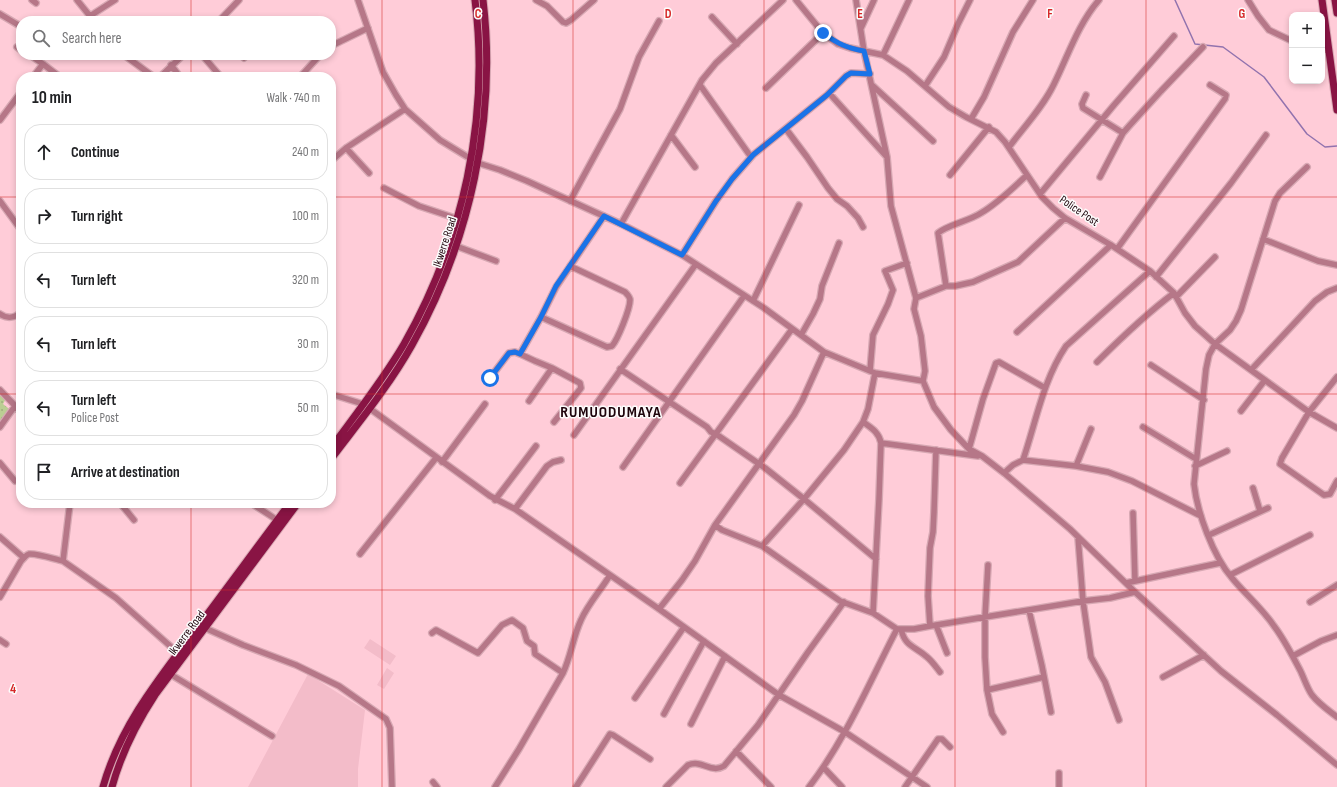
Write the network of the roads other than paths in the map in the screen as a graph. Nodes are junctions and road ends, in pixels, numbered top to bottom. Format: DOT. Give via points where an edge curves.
graph roads {
  1 [pos="77,0"];
  2 [pos="115,0"];
  3 [pos="239,0"];
  4 [pos="358,0"];
  5 [pos="475,0"];
  6 [pos="482,0"];
  7 [pos="536,0"];
  8 [pos="594,0"];
  9 [pos="783,0"];
  10 [pos="796,0"];
  11 [pos="856,0"];
  12 [pos="874,0"];
  13 [pos="909,0"];
  14 [pos="970,0"];
  15 [pos="1033,0"];
  16 [pos="1099,0"];
  17 [pos="1248,0"];
  18 [pos="1322,0"];
  19 [pos="1336,2"];
  20 [pos="1337,13"];
  21 [pos="0,14"];
  22 [pos="90,16"];
  23 [pos="96,16"];
  24 [pos="224,16"];
  25 [pos="712,17"];
  26 [pos="659,21"];
  27 [pos="16,24"];
  28 [pos="368,28"];
  29 [pos="861,28"];
  30 [pos="823,33"];
  31 [pos="1174,36"];
  32 [pos="1289,40"];
  33 [pos="336,44"];
  34 [pos="737,44"];
  35 [pos="1204,48"];
  36 [pos="1326,50"];
  37 [pos="864,51"];
  38 [pos="883,55"];
  39 [pos="37,60"];
  40 [pos="131,60"];
  41 [pos="177,60"];
  42 [pos="206,60"];
  43 [pos="315,60"];
  44 [pos="43,64"];
  45 [pos="171,65"];
  46 [pos="37,72"];
  47 [pos="53,72"];
  48 [pos="147,72"];
  49 [pos="165,72"];
  50 [pos="176,72"];
  51 [pos="217,72"];
  52 [pos="305,72"];
  53 [pos="870,74"];
  54 [pos="700,85"];
  55 [pos="872,85"];
  56 [pos="1210,85"];
  57 [pos="925,86"];
  58 [pos="766,88"];
  59 [pos="829,93"];
  60 [pos="1086,95"];
  61 [pos="16,99"];
  62 [pos="405,109"];
  63 [pos="1337,110"];
  64 [pos="971,119"];
  65 [pos="0,120"];
  66 [pos="1102,120"];
  67 [pos="988,128"];
  68 [pos="786,129"];
  69 [pos="1123,133"];
  70 [pos="671,135"];
  71 [pos="1266,135"];
  72 [pos="933,141"];
  73 [pos="1009,147"];
  74 [pos="346,148"];
  75 [pos="752,156"];
  76 [pos="336,157"];
  77 [pos="887,157"];
  78 [pos="474,161"];
  79 [pos="695,166"];
  80 [pos="1307,166"];
  81 [pos="369,173"];
  82 [pos="950,175"];
  83 [pos="1027,175"];
  84 [pos="1100,177"];
  85 [pos="384,188"];
  86 [pos="1040,194"];
  87 [pos="0,201"];
  88 [pos="570,201"];
  89 [pos="799,205"];
  90 [pos="604,216"];
  91 [pos="1065,218"];
  92 [pos="458,219"];
  93 [pos="16,223"];
  94 [pos="621,224"];
  95 [pos="863,227"];
  96 [pos="1263,239"];
  97 [pos="839,243"];
  98 [pos="1111,245"];
  99 [pos="456,246"];
  100 [pos="1117,249"];
  101 [pos="682,255"];
  102 [pos="1215,257"];
  103 [pos="496,261"];
  104 [pos="907,263"];
  105 [pos="696,264"];
  106 [pos="1337,265"];
  107 [pos="570,266"];
  108 [pos="1150,271"];
  109 [pos="1156,277"];
  110 [pos="946,286"];
  111 [pos="1337,288"];
  112 [pos="1175,295"];
  113 [pos="744,296"];
  114 [pos="916,298"];
  115 [pos="753,301"];
  116 [pos="0,314"];
  117 [pos="16,316"];
  118 [pos="541,317"];
  119 [pos="792,329"];
  120 [pos="1017,332"];
  121 [pos="801,335"];
  122 [pos="1215,344"];
  123 [pos="824,352"];
  124 [pos="520,354"];
  125 [pos="1097,362"];
  126 [pos="1151,365"];
  127 [pos="552,368"];
  128 [pos="620,369"];
  129 [pos="1251,370"];
  130 [pos="872,372"];
  131 [pos="1337,377"];
  132 [pos="490,378"];
  133 [pos="1265,380"];
  134 [pos="923,381"];
  135 [pos="1045,388"];
  136 [pos="0,390"];
  137 [pos="336,396"];
  138 [pos="1204,400"];
  139 [pos="529,401"];
  140 [pos="669,401"];
  141 [pos="485,404"];
  142 [pos="15,406"];
  143 [pos="366,406"];
  144 [pos="1241,411"];
  145 [pos="1309,412"];
  146 [pos="554,422"];
  147 [pos="862,422"];
  148 [pos="0,427"];
  149 [pos="1143,427"];
  150 [pos="1337,428"];
  151 [pos="1091,429"];
  152 [pos="716,434"];
  153 [pos="574,435"];
  154 [pos="336,442"];
  155 [pos="881,443"];
  156 [pos="536,446"];
  157 [pos="968,449"];
  158 [pos="936,450"];
  159 [pos="336,451"];
  160 [pos="1227,451"];
  161 [pos="982,456"];
  162 [pos="436,458"];
  163 [pos="1196,459"];
  164 [pos="561,460"];
  165 [pos="1023,460"];
  166 [pos="442,462"];
  167 [pos="0,463"];
  168 [pos="759,464"];
  169 [pos="1076,466"];
  170 [pos="1195,466"];
  171 [pos="623,467"];
  172 [pos="1004,473"];
  173 [pos="15,481"];
  174 [pos="1337,481"];
  175 [pos="680,483"];
  176 [pos="1252,488"];
  177 [pos="804,499"];
  178 [pos="496,500"];
  179 [pos="69,508"];
  180 [pos="124,508"];
  181 [pos="259,508"];
  182 [pos="286,508"];
  183 [pos="294,508"];
  184 [pos="1268,508"];
  185 [pos="515,509"];
  186 [pos="1260,512"];
  187 [pos="1133,513"];
  188 [pos="1201,516"];
  189 [pos="134,520"];
  190 [pos="278,520"];
  191 [pos="715,525"];
  192 [pos="1209,535"];
  193 [pos="1310,535"];
  194 [pos="0,537"];
  195 [pos="1078,537"];
  196 [pos="762,546"];
  197 [pos="360,554"];
  198 [pos="24,558"];
  199 [pos="876,559"];
  200 [pos="63,561"];
  201 [pos="1220,563"];
  202 [pos="988,565"];
  203 [pos="610,575"];
  204 [pos="1230,575"];
  205 [pos="1135,581"];
  206 [pos="1126,583"];
  207 [pos="1337,585"];
  208 [pos="1135,592"];
  209 [pos="0,597"];
  210 [pos="1083,601"];
  211 [pos="844,602"];
  212 [pos="1310,602"];
  213 [pos="659,609"];
  214 [pos="1029,610"];
  215 [pos="873,613"];
  216 [pos="985,617"];
  217 [pos="933,626"];
  218 [pos="684,627"];
  219 [pos="205,628"];
  220 [pos="899,629"];
  221 [pos="432,633"];
  222 [pos="1337,635"];
  223 [pos="0,640"];
  224 [pos="704,641"];
  225 [pos="6,644"];
  226 [pos="178,653"];
  227 [pos="947,653"];
  228 [pos="1204,655"];
  229 [pos="725,656"];
  230 [pos="1293,656"];
  231 [pos="940,672"];
  232 [pos="563,673"];
  233 [pos="170,674"];
  234 [pos="1044,677"];
  235 [pos="1164,677"];
  236 [pos="987,690"];
  237 [pos="779,695"];
  238 [pos="635,698"];
  239 [pos="1051,712"];
  240 [pos="664,714"];
  241 [pos="1337,717"];
  242 [pos="1119,720"];
  243 [pos="691,724"];
  244 [pos="845,732"];
  245 [pos="1003,732"];
  246 [pos="272,736"];
  247 [pos="950,746"];
  248 [pos="736,751"];
  249 [pos="650,759"];
  250 [pos="1337,765"];
  251 [pos="824,768"];
  252 [pos="1059,773"];
  253 [pos="912,777"];
  254 [pos="433,782"];
  255 [pos="669,786"];
  256 [pos="103,787"];
  257 [pos="112,787"];
  258 [pos="392,787"];
  259 [pos="437,787"];
  260 [pos="494,787"];
  261 [pos="576,787"];
  262 [pos="771,787"];
  263 [pos="809,787"];
  264 [pos="842,787"];
  265 [pos="904,787"];
  266 [pos="927,787"];
  267 [pos="1059,787"];
  1 -- 22 [label="street"];
  2 -- 23 [label="street"];
  3 -- 24 [label="street"];
  4 -- 28 [label="street"];
  5 -- 78 [label="main road" via="479,82"];
  6 -- 78 [label="main road, Ikwerre Road" via="485,20 485,90 483,118"];
  7 -- 8 [label="street" via="566,23"];
  9 -- 34 [label="street"];
  10 -- 30 [label="street, Police Post"];
  11 -- 29 [label="street"];
  12 -- 29 [label="street"];
  13 -- 38 [label="street"];
  14 -- 57 [label="street" via="944,57"];
  15 -- 64 [label="street" via="1013,32 984,97"];
  16 -- 73 [label="street" via="1082,24 1053,86"];
  17 -- 32 [label="street" via="1269,30"];
  18 -- 36 [label="main road"];
  19 -- 20 [label="main road"];
  21 -- 27 [label="street"];
  25 -- 34 [label="street"];
  26 -- 88 [label="street" via="639,58 620,109"];
  28 -- 33 [label="street"];
  28 -- 62 [label="street" via="383,72"];
  29 -- 37 [label="street"];
  30 -- 37 [label="street, Police Post" via="838,44"];
  30 -- 58 [label="street"];
  31 -- 66 [label="street"];
  34 -- 54 [label="street" via="716,63"];
  35 -- 69 [label="street"];
  36 -- 63 [label="main road"];
  37 -- 38 [label="street, Police Post"];
  37 -- 53 [label="street"];
  38 -- 57 [label="street, Police Post"];
  39 -- 44 [label="street"];
  40 -- 48 [label="street"];
  41 -- 45 [label="street"];
  42 -- 51 [label="street"];
  43 -- 52 [label="street"];
  44 -- 46 [label="street"];
  44 -- 47 [label="street"];
  45 -- 49 [label="street"];
  45 -- 50 [label="street"];
  53 -- 55 [label="street"];
  53 -- 59 [label="street" via="851,73"];
  54 -- 70 [label="street"];
  54 -- 75 [label="street"];
  55 -- 72 [label="street"];
  55 -- 77 [label="street"];
  56 -- 100 [label="street" via="1226,95 1225,99"];
  57 -- 64 [label="street, Police Post" via="949,107"];
  59 -- 68 [label="street"];
  59 -- 77 [label="street"];
  60 -- 66 [label="street" via="1083,108"];
  61 -- 65 [label="street"];
  62 -- 74 [label="street"];
  62 -- 78 [label="street" via="440,140"];
  64 -- 67 [label="street, Police Post"];
  66 -- 69 [label="street"];
  66 -- 86 [label="street"];
  67 -- 73 [label="street, Police Post" via="996,132"];
  67 -- 82 [label="street"];
  68 -- 75 [label="street"];
  68 -- 95 [label="street" via="828,188 858,218"];
  69 -- 84 [label="street"];
  70 -- 79 [label="street"];
  70 -- 94 [label="street"];
  71 -- 109 [label="street"];
  73 -- 83 [label="street, Police Post"];
  74 -- 76 [label="street"];
  74 -- 81 [label="street"];
  75 -- 101 [label="street" via="716,201"];
  77 -- 104 [label="street" via="891,206"];
  78 -- 88 [label="street"];
  78 -- 92 [label="main road"];
  78 -- 99 [label="main road, Ikwerre Road"];
  80 -- 96 [label="street" via="1275,201"];
  83 -- 86 [label="street, Police Post"];
  83 -- 110 [label="street" via="980,214 938,233"];
  85 -- 92 [label="street" via="419,206"];
  86 -- 91 [label="street, Police Post"];
  87 -- 93 [label="street"];
  88 -- 90 [label="street"];
  89 -- 115 [label="street"];
  90 -- 94 [label="street"];
  90 -- 107 [label="street"];
  91 -- 98 [label="street, Police Post"];
  91 -- 110 [label="street" via="1018,262 973,282"];
  92 -- 143 [label="main road" via="431,292"];
  94 -- 101 [label="street"];
  96 -- 106 [label="street" via="1318,261"];
  96 -- 122 [label="street" via="1239,316 1230,330"];
  97 -- 121 [label="street" via="822,286 820,299"];
  98 -- 100 [label="street, Police Post"];
  98 -- 120 [label="street"];
  99 -- 103 [label="street"];
  99 -- 143 [label="main road, Ikwerre Road" via="434,302 412,346 384,389"];
  100 -- 108 [label="street, Police Post"];
  101 -- 105 [label="street"];
  102 -- 112 [label="street"];
  104 -- 114 [label="street"];
  104 -- 130 [label="street" via="885,272 893,290 873,335"];
  105 -- 113 [label="street"];
  105 -- 128 [label="street"];
  107 -- 118 [label="street" via="556,286"];
  107 -- 118 [label="street" via="625,292 628,296 630,300 627,312 616,341 607,347"];
  108 -- 109 [label="street, Police Post"];
  108 -- 135 [label="street" via="1066,346 1057,359"];
  109 -- 112 [label="street, Police Post"];
  110 -- 114 [label="street"];
  111 -- 129 [label="street" via="1315,301"];
  112 -- 122 [label="street, Police Post" via="1194,326"];
  112 -- 125 [label="street" via="1159,304"];
  113 -- 115 [label="street"];
  113 -- 140 [label="street"];
  114 -- 134 [label="street" via="914,309 921,336 925,371"];
  115 -- 119 [label="street"];
  116 -- 117 [label="street" via="9,318"];
  118 -- 124 [label="street"];
  119 -- 121 [label="street"];
  119 -- 152 [label="street"];
  121 -- 123 [label="street"];
  122 -- 129 [label="street, Police Post"];
  122 -- 138 [label="street" via="1206,369"];
  123 -- 130 [label="street"];
  123 -- 168 [label="street" via="794,415"];
  124 -- 127 [label="street"];
  124 -- 132 [label="street" via="509,353"];
  126 -- 138 [label="street"];
  127 -- 139 [label="street"];
  127 -- 146 [label="street" via="581,385"];
  128 -- 140 [label="street"];
  128 -- 153 [label="street"];
  129 -- 133 [label="street, Police Post"];
  130 -- 134 [label="street"];
  130 -- 147 [label="street" via="868,409"];
  131 -- 145 [label="street"];
  133 -- 144 [label="street"];
  133 -- 145 [label="street, Police Post"];
  134 -- 157 [label="street" via="934,407"];
  135 -- 157 [label="street" via="999,362 996,363"];
  135 -- 165 [label="street"];
  136 -- 142 [label="street"];
  137 -- 143 [label="street"];
  138 -- 163 [label="street"];
  140 -- 152 [label="street"];
  140 -- 171 [label="street"];
  141 -- 166 [label="street"];
  142 -- 148 [label="street"];
  143 -- 154 [label="main road"];
  143 -- 159 [label="main road, Ikwerre Road"];
  143 -- 162 [label="street"];
  145 -- 150 [label="street, Police Post"];
  145 -- 174 [label="street" via="1280,464 1324,495 1330,494"];
  147 -- 155 [label="street" via="880,436"];
  147 -- 177 [label="street" via="844,450"];
  149 -- 163 [label="street"];
  151 -- 169 [label="street"];
  152 -- 168 [label="street"];
  152 -- 175 [label="street"];
  155 -- 158 [label="street"];
  155 -- 199 [label="street"];
  156 -- 178 [label="street"];
  157 -- 161 [label="street"];
  158 -- 161 [label="street"];
  158 -- 217 [label="street" via="928,596"];
  160 -- 170 [label="street"];
  161 -- 172 [label="street"];
  162 -- 166 [label="street"];
  162 -- 197 [label="street"];
  163 -- 170 [label="street"];
  164 -- 185 [label="street" via="547,466"];
  165 -- 169 [label="street"];
  165 -- 172 [label="street"];
  166 -- 178 [label="street"];
  167 -- 173 [label="street"];
  168 -- 177 [label="street"];
  168 -- 191 [label="street"];
  169 -- 188 [label="street" via="1108,472 1132,481"];
  170 -- 188 [label="street" via="1194,484"];
  172 -- 195 [label="street"];
  176 -- 186 [label="street"];
  177 -- 196 [label="street"];
  177 -- 199 [label="street"];
  178 -- 185 [label="street"];
  179 -- 200 [label="street"];
  180 -- 189 [label="street"];
  181 -- 190 [label="street"];
  182 -- 190 [label="main road"];
  183 -- 219 [label="main road, Ikwerre Road"];
  184 -- 186 [label="street"];
  185 -- 203 [label="street"];
  186 -- 192 [label="street"];
  187 -- 205 [label="street"];
  188 -- 192 [label="street"];
  190 -- 226 [label="main road"];
  191 -- 196 [label="street"];
  191 -- 213 [label="street" via="695,561"];
  192 -- 201 [label="street"];
  193 -- 204 [label="street"];
  194 -- 198 [label="street"];
  195 -- 206 [label="street"];
  195 -- 210 [label="street"];
  196 -- 211 [label="street"];
  198 -- 200 [label="street" via="30,554"];
  198 -- 209 [label="street"];
  199 -- 215 [label="street"];
  200 -- 226 [label="street" via="116,598"];
  201 -- 204 [label="street"];
  201 -- 205 [label="street"];
  202 -- 216 [label="street"];
  203 -- 213 [label="street"];
  203 -- 232 [label="street" via="582,618"];
  204 -- 230 [label="street" via="1274,625"];
  205 -- 206 [label="street"];
  206 -- 208 [label="street"];
  207 -- 212 [label="street"];
  208 -- 210 [label="street"];
  208 -- 228 [label="street"];
  210 -- 214 [label="street"];
  210 -- 242 [label="street" via="1091,657 1105,682"];
  211 -- 215 [label="street"];
  211 -- 237 [label="street"];
  213 -- 218 [label="street"];
  214 -- 216 [label="street"];
  214 -- 234 [label="street"];
  215 -- 220 [label="street"];
  216 -- 217 [label="street"];
  216 -- 236 [label="street"];
  217 -- 220 [label="street"];
  217 -- 227 [label="street"];
  218 -- 224 [label="street"];
  218 -- 238 [label="street"];
  219 -- 233 [label="main road, Ikwerre Road"];
  219 -- 258 [label="street" via="296,665 339,686 386,719 390,728"];
  220 -- 231 [label="street" via="903,638"];
  220 -- 244 [label="street"];
  221 -- 232 [label="street" via="436,630 478,653 502,625 512,620 523,628 527,641 534,646 535,654"];
  222 -- 230 [label="street"];
  223 -- 225 [label="street"];
  224 -- 229 [label="street"];
  224 -- 240 [label="street"];
  226 -- 256 [label="main road" via="143,701 123,736"];
  228 -- 235 [label="street"];
  228 -- 250 [label="street"];
  229 -- 237 [label="street"];
  229 -- 243 [label="street"];
  230 -- 241 [label="street" via="1312,694"];
  232 -- 260 [label="street"];
  233 -- 246 [label="street"];
  233 -- 257 [label="main road, Ikwerre Road" via="154,695 135,728"];
  234 -- 236 [label="street"];
  234 -- 239 [label="street"];
  236 -- 245 [label="street" via="992,714"];
  237 -- 244 [label="street"];
  237 -- 248 [label="street"];
  244 -- 251 [label="street"];
  244 -- 253 [label="street"];
  247 -- 253 [label="street" via="942,739 938,739"];
  248 -- 255 [label="street" via="719,769 698,763 688,765"];
  248 -- 262 [label="street"];
  249 -- 261 [label="street" via="610,734"];
  251 -- 263 [label="street"];
  251 -- 264 [label="street"];
  252 -- 267 [label="street"];
  253 -- 265 [label="street"];
  253 -- 266 [label="street"];
  254 -- 259 [label="street"];
}
